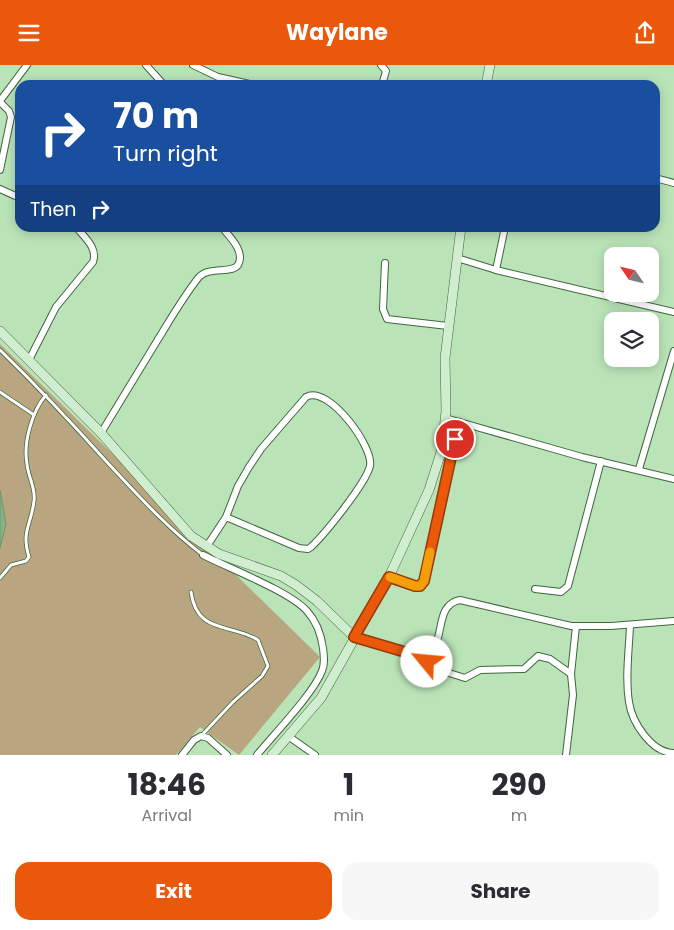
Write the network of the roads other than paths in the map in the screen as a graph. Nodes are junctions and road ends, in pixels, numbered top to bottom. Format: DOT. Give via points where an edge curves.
graph roads {
  1 [pos="27,65"];
  2 [pos="146,65"];
  3 [pos="193,65"];
  4 [pos="381,65"];
  5 [pos="490,65"];
  6 [pos="16,80"];
  7 [pos="160,80"];
  8 [pos="232,80"];
  9 [pos="383,80"];
  10 [pos="487,80"];
  11 [pos="15,81"];
  12 [pos="0,102"];
  13 [pos="0,170"];
  14 [pos="660,179"];
  15 [pos="674,183"];
  16 [pos="0,189"];
  17 [pos="15,196"];
  18 [pos="80,232"];
  19 [pos="226,232"];
  20 [pos="460,232"];
  21 [pos="504,232"];
  22 [pos="457,258"];
  23 [pos="385,263"];
  24 [pos="496,270"];
  25 [pos="674,312"];
  26 [pos="448,326"];
  27 [pos="0,331"];
  28 [pos="0,350"];
  29 [pos="674,351"];
  30 [pos="29,360"];
  31 [pos="0,392"];
  32 [pos="46,395"];
  33 [pos="34,415"];
  34 [pos="445,418"];
  35 [pos="459,422"];
  36 [pos="101,433"];
  37 [pos="601,461"];
  38 [pos="639,469"];
  39 [pos="674,479"];
  40 [pos="226,517"];
  41 [pos="207,546"];
  42 [pos="203,555"];
  43 [pos="389,577"];
  44 [pos="0,578"];
  45 [pos="535,589"];
  46 [pos="190,592"];
  47 [pos="674,621"];
  48 [pos="576,626"];
  49 [pos="630,626"];
  50 [pos="354,637"];
  51 [pos="425,655"];
  52 [pos="571,674"];
  53 [pos="201,736"];
  54 [pos="288,736"];
  55 [pos="656,752"];
  56 [pos="674,753"];
  57 [pos="182,755"];
  58 [pos="227,755"];
  59 [pos="257,755"];
  60 [pos="272,755"];
  61 [pos="315,755"];
  62 [pos="566,755"];
  1 -- 6 [label="street"];
  2 -- 7 [label="street"];
  3 -- 8 [label="street"];
  4 -- 9 [label="street" via="386,71"];
  5 -- 10 [label="street"];
  11 -- 12 [label="street"];
  12 -- 13 [label="street" via="11,117"];
  14 -- 15 [label="street"];
  16 -- 17 [label="street"];
  18 -- 30 [label="street" via="93,248 93,262 56,307"];
  19 -- 36 [label="street" via="236,243 237,266 208,271 200,277"];
  20 -- 22 [label="street"];
  21 -- 24 [label="street"];
  22 -- 24 [label="street"];
  22 -- 26 [label="street"];
  23 -- 26 [label="street" via="383,309 386,319"];
  24 -- 25 [label="street"];
  26 -- 34 [label="street"];
  27 -- 30 [label="street"];
  28 -- 32 [label="lane"];
  29 -- 38 [label="street"];
  30 -- 36 [label="street"];
  31 -- 33 [label="lane"];
  32 -- 33 [label="lane"];
  32 -- 42 [label="lane" via="137,494"];
  33 -- 44 [label="lane" via="26,456 34,493 24,544 29,557 11,565"];
  34 -- 35 [label="street"];
  34 -- 43 [label="street" via="442,449 429,490"];
  35 -- 37 [label="street"];
  35 -- 43 [label="street" via="424,581 415,586"];
  36 -- 41 [label="street" via="191,536"];
  37 -- 38 [label="street"];
  37 -- 45 [label="street" via="568,586 561,592"];
  38 -- 39 [label="street"];
  40 -- 40 [label="street" via="299,548 311,547 341,513 370,467 368,453 346,417 321,395 306,397 261,449 238,486"];
  40 -- 41 [label="street"];
  41 -- 50 [label="street" via="219,554 281,576 296,585"];
  42 -- 59 [label="street" via="291,598 316,623 321,639 323,670"];
  43 -- 50 [label="street"];
  46 -- 53 [label="lane" via="198,613 209,624 258,640 268,666 262,676"];
  47 -- 49 [label="street"];
  48 -- 49 [label="street"];
  48 -- 51 [label="street" via="460,600 447,607 436,646 430,655"];
  48 -- 52 [label="street"];
  49 -- 55 [label="street" via="629,705"];
  50 -- 51 [label="street"];
  50 -- 54 [label="street" via="321,698"];
  51 -- 52 [label="street" via="430,667 465,678 480,670 524,669 538,656 550,659"];
  52 -- 62 [label="street" via="573,695"];
  53 -- 57 [label="street"];
  53 -- 58 [label="street" via="208,738"];
  54 -- 60 [label="street"];
  54 -- 61 [label="street"];
  55 -- 56 [label="street"];
}
